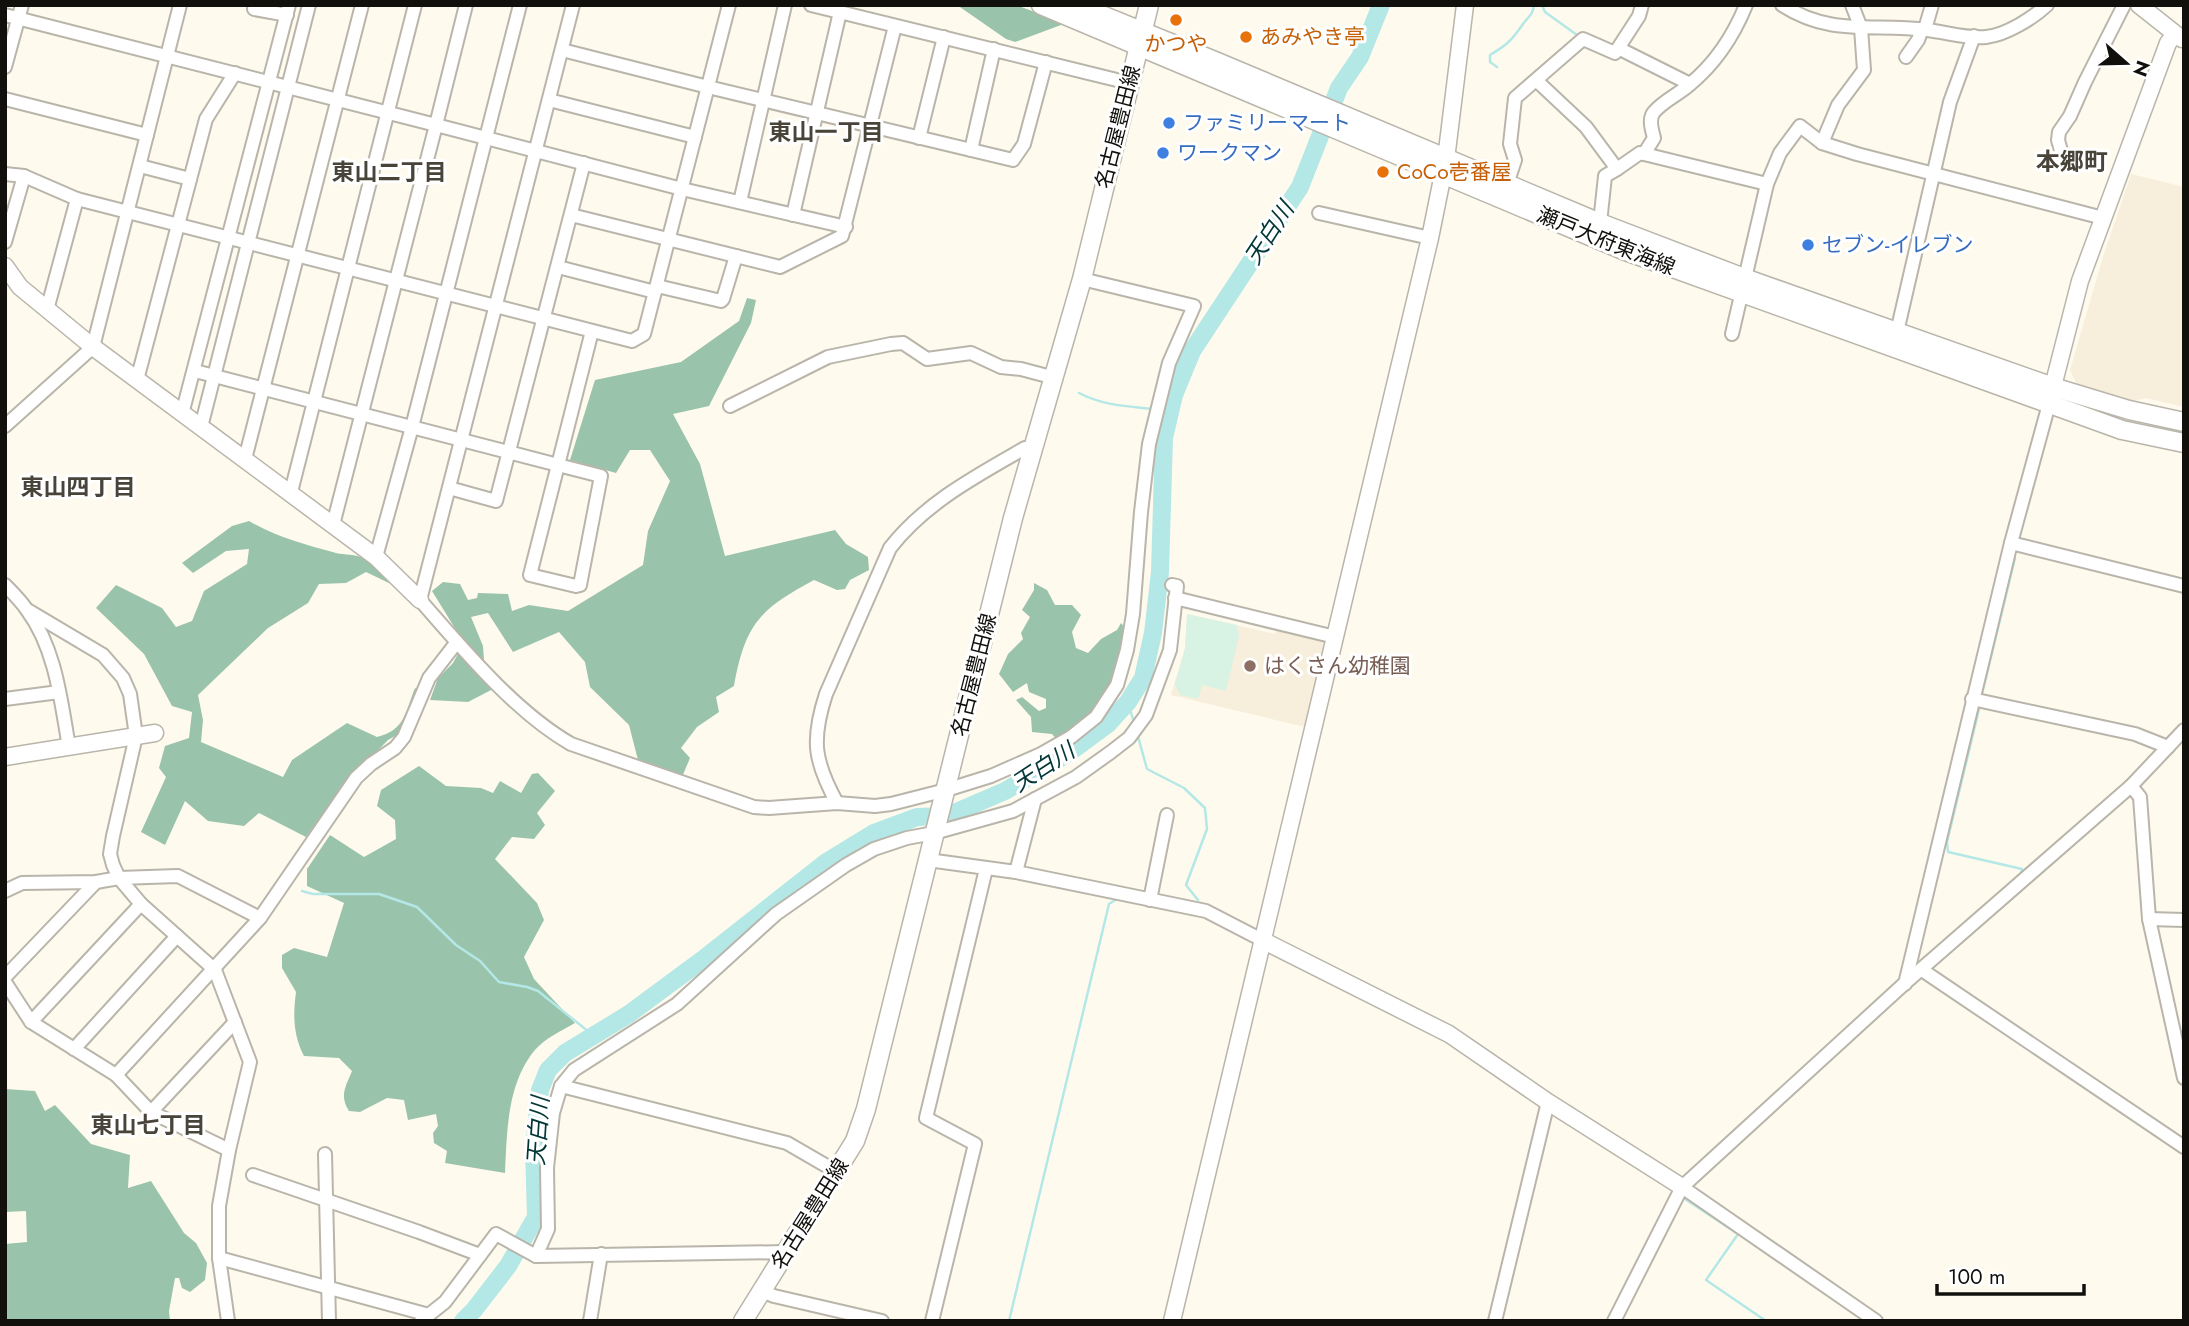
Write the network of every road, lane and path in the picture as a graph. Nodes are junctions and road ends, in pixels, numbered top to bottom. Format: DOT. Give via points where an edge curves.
graph roads {
  1 [pos="22,5"];
  2 [pos="180,5"];
  3 [pos="255,5"];
  4 [pos="309,5"];
  5 [pos="362,5"];
  6 [pos="415,5"];
  7 [pos="466,5"];
  8 [pos="520,5"];
  9 [pos="573,5"];
  10 [pos="729,5"];
  11 [pos="785,5"];
  12 [pos="811,5"];
  13 [pos="1041,5"];
  14 [pos="1077,5"];
  15 [pos="1149,5"];
  16 [pos="1465,5"];
  17 [pos="1642,5"];
  18 [pos="1746,5"];
  19 [pos="1782,5"];
  20 [pos="1852,5"];
  21 [pos="2048,5"];
  22 [pos="2124,5"];
  23 [pos="2139,5"];
  24 [pos="1928,7"];
  25 [pos="288,10"];
  26 [pos="840,12"];
  27 [pos="12,17"];
  28 [pos="895,26"];
  29 [pos="1861,28"];
  30 [pos="1924,29"];
  31 [pos="1974,36"];
  32 [pos="944,37"];
  33 [pos="2179,37"];
  34 [pos="1140,38"];
  35 [pos="1620,48"];
  36 [pos="994,49"];
  37 [pos="562,50"];
  38 [pos="167,57"];
  39 [pos="1906,57"];
  40 [pos="1046,62"];
  41 [pos="5,67"];
  42 [pos="235,73"];
  43 [pos="1538,80"];
  44 [pos="268,81"];
  45 [pos="1129,83"];
  46 [pos="1690,84"];
  47 [pos="289,86"];
  48 [pos="708,87"];
  49 [pos="5,99"];
  50 [pos="338,100"];
  51 [pos="549,100"];
  52 [pos="763,100"];
  53 [pos="388,113"];
  54 [pos="816,113"];
  55 [pos="436,125"];
  56 [pos="870,127"];
  57 [pos="147,135"];
  58 [pos="695,137"];
  59 [pos="486,138"];
  60 [pos="919,138"];
  61 [pos="1822,144"];
  62 [pos="971,150"];
  63 [pos="535,151"];
  64 [pos="2061,151"];
  65 [pos="1644,154"];
  66 [pos="584,163"];
  67 [pos="140,166"];
  68 [pos="1445,167"];
  69 [pos="1617,169"];
  70 [pos="1934,173"];
  71 [pos="5,174"];
  72 [pos="24,177"];
  73 [pos="190,179"];
  74 [pos="1507,184"];
  75 [pos="1767,184"];
  76 [pos="682,189"];
  77 [pos="77,199"];
  78 [pos="740,202"];
  79 [pos="128,212"];
  80 [pos="1319,213"];
  81 [pos="571,215"];
  82 [pos="793,215"];
  83 [pos="2103,218"];
  84 [pos="1600,223"];
  85 [pos="178,225"];
  86 [pos="846,227"];
  87 [pos="228,236"];
  88 [pos="1430,238"];
  89 [pos="668,240"];
  90 [pos="5,242"];
  91 [pos="249,242"];
  92 [pos="298,255"];
  93 [pos="736,256"];
  94 [pos="5,266"];
  95 [pos="558,267"];
  96 [pos="348,268"];
  97 [pos="1082,279"];
  98 [pos="397,280"];
  99 [pos="1743,286"];
  100 [pos="656,289"];
  101 [pos="446,293"];
  102 [pos="495,306"];
  103 [pos="47,310"];
  104 [pos="543,318"];
  105 [pos="592,331"];
  106 [pos="1897,332"];
  107 [pos="1732,334"];
  108 [pos="93,347"];
  109 [pos="195,371"];
  110 [pos="214,376"];
  111 [pos="1055,378"];
  112 [pos="137,380"];
  113 [pos="264,389"];
  114 [pos="2051,395"];
  115 [pos="313,402"];
  116 [pos="730,406"];
  117 [pos="182,414"];
  118 [pos="362,414"];
  119 [pos="2184,422"];
  120 [pos="5,426"];
  121 [pos="201,427"];
  122 [pos="412,427"];
  123 [pos="460,440"];
  124 [pos="2184,443"];
  125 [pos="1033,449"];
  126 [pos="509,452"];
  127 [pos="245,459"];
  128 [pos="558,465"];
  129 [pos="449,488"];
  130 [pos="289,492"];
  131 [pos="334,525"];
  132 [pos="2011,543"];
  133 [pos="376,557"];
  134 [pos="5,585"];
  135 [pos="2184,586"];
  136 [pos="420,600"];
  137 [pos="29,611"];
  138 [pos="1335,636"];
  139 [pos="457,642"];
  140 [pos="59,692"];
  141 [pos="5,699"];
  142 [pos="1972,699"];
  143 [pos="2184,730"];
  144 [pos="155,733"];
  145 [pos="136,736"];
  146 [pos="69,747"];
  147 [pos="2168,747"];
  148 [pos="5,757"];
  149 [pos="2131,786"];
  150 [pos="945,793"];
  151 [pos="1035,799"];
  152 [pos="837,803"];
  153 [pos="1167,815"];
  154 [pos="935,830"];
  155 [pos="928,860"];
  156 [pos="986,869"];
  157 [pos="1016,872"];
  158 [pos="119,878"];
  159 [pos="96,882"];
  160 [pos="5,891"];
  161 [pos="1150,900"];
  162 [pos="141,904"];
  163 [pos="260,918"];
  164 [pos="2149,919"];
  165 [pos="2184,920"];
  166 [pos="177,936"];
  167 [pos="1264,941"];
  168 [pos="215,970"];
  169 [pos="1922,970"];
  170 [pos="5,980"];
  171 [pos="1905,984"];
  172 [pos="31,1022"];
  173 [pos="235,1022"];
  174 [pos="74,1049"];
  175 [pos="116,1075"];
  176 [pos="2184,1078"];
  177 [pos="561,1086"];
  178 [pos="1548,1102"];
  179 [pos="151,1112"];
  180 [pos="2184,1147"];
  181 [pos="229,1150"];
  182 [pos="325,1154"];
  183 [pos="837,1172"];
  184 [pos="253,1175"];
  185 [pos="1682,1186"];
  186 [pos="325,1199"];
  187 [pos="787,1252"];
  188 [pos="601,1254"];
  189 [pos="480,1255"];
  190 [pos="536,1255"];
  191 [pos="219,1258"];
  192 [pos="328,1286"];
  193 [pos="762,1291"];
  194 [pos="425,1318"];
  195 [pos="1868,1319"];
  196 [pos="228,1321"];
  197 [pos="329,1321"];
  198 [pos="590,1321"];
  199 [pos="743,1321"];
  200 [pos="882,1321"];
  201 [pos="932,1321"];
  202 [pos="1172,1321"];
  203 [pos="1495,1321"];
  204 [pos="1614,1321"];
  1 -- 27 [label="street"];
  2 -- 38 [label="street"];
  3 -- 25 [label="street" via="254,9"];
  4 -- 47 [label="street"];
  5 -- 50 [label="street"];
  6 -- 53 [label="street"];
  7 -- 55 [label="street"];
  8 -- 59 [label="street"];
  9 -- 37 [label="street"];
  10 -- 48 [label="street"];
  11 -- 52 [label="street"];
  12 -- 26 [label="street"];
  13 -- 34 [label="main road, 瀬戸大府東海線"];
  14 -- 34 [label="main road, 瀬戸大府東海線"];
  15 -- 34 [label="main road, 名古屋豊田線"];
  16 -- 68 [label="street"];
  17 -- 35 [label="street"];
  18 -- 46 [label="street" via="1735,33"];
  19 -- 29 [label="street" via="1818,23"];
  20 -- 29 [label="street"];
  21 -- 31 [label="street" via="1999,33"];
  22 -- 64 [label="street" via="2057,136"];
  23 -- 33 [label="street"];
  24 -- 30 [label="street"];
  25 -- 44 [label="street"];
  26 -- 28 [label="street"];
  26 -- 54 [label="street"];
  27 -- 38 [label="street"];
  27 -- 41 [label="street"];
  28 -- 32 [label="street"];
  28 -- 56 [label="street"];
  29 -- 30 [label="street"];
  29 -- 61 [label="street" via="1864,70 1838,104"];
  30 -- 31 [label="street"];
  30 -- 39 [label="street"];
  31 -- 70 [label="street" via="1950,102"];
  32 -- 36 [label="street"];
  32 -- 60 [label="street"];
  33 -- 83 [label="street" via="2168,43"];
  34 -- 45 [label="main road, 名古屋豊田線"];
  34 -- 68 [label="main road, 瀬戸大府東海線"];
  35 -- 43 [label="street" via="1615,53 1583,39"];
  35 -- 46 [label="street"];
  36 -- 40 [label="street"];
  36 -- 62 [label="street"];
  37 -- 48 [label="street"];
  37 -- 51 [label="street"];
  38 -- 42 [label="street"];
  38 -- 57 [label="street"];
  40 -- 45 [label="street"];
  40 -- 62 [label="street" via="1024,144 1013,160"];
  42 -- 44 [label="street"];
  42 -- 73 [label="street" via="206,119"];
  43 -- 69 [label="street" via="1586,127"];
  43 -- 74 [label="street" via="1515,98 1510,144 1515,160"];
  44 -- 47 [label="street"];
  44 -- 87 [label="street"];
  45 -- 97 [label="main road, 名古屋豊田線"];
  46 -- 65 [label="street" via="1653,113 1654,138"];
  47 -- 50 [label="street"];
  47 -- 91 [label="street"];
  48 -- 52 [label="street"];
  48 -- 58 [label="street"];
  49 -- 57 [label="street"];
  50 -- 53 [label="street"];
  50 -- 92 [label="street"];
  51 -- 58 [label="street"];
  51 -- 63 [label="street"];
  52 -- 54 [label="street"];
  52 -- 78 [label="street"];
  53 -- 55 [label="street"];
  53 -- 96 [label="street"];
  54 -- 56 [label="street"];
  54 -- 82 [label="street"];
  55 -- 59 [label="street"];
  55 -- 98 [label="street"];
  56 -- 60 [label="street"];
  56 -- 86 [label="street"];
  57 -- 67 [label="street"];
  58 -- 76 [label="street"];
  59 -- 63 [label="street"];
  59 -- 101 [label="street"];
  60 -- 62 [label="street"];
  61 -- 70 [label="street"];
  61 -- 75 [label="street" via="1800,126 1780,153"];
  63 -- 66 [label="street"];
  63 -- 102 [label="street"];
  65 -- 69 [label="street"];
  65 -- 75 [label="street"];
  66 -- 76 [label="street"];
  66 -- 81 [label="street"];
  67 -- 73 [label="street"];
  67 -- 79 [label="street"];
  68 -- 74 [label="main road, 瀬戸大府東海線"];
  68 -- 88 [label="street"];
  68 -- 99 [label="main road, 瀬戸大府東海線" via="1623,250"];
  69 -- 84 [label="street" via="1605,176"];
  70 -- 83 [label="street"];
  70 -- 106 [label="street"];
  71 -- 72 [label="street"];
  72 -- 77 [label="street"];
  72 -- 90 [label="street"];
  73 -- 85 [label="street"];
  74 -- 84 [label="main road, 瀬戸大府東海線"];
  75 -- 99 [label="street"];
  76 -- 78 [label="street"];
  76 -- 89 [label="street"];
  77 -- 79 [label="street"];
  77 -- 103 [label="street"];
  78 -- 82 [label="street"];
  79 -- 85 [label="street"];
  79 -- 108 [label="street"];
  80 -- 88 [label="street"];
  81 -- 89 [label="street"];
  81 -- 95 [label="street"];
  82 -- 86 [label="street"];
  83 -- 114 [label="street" via="2080,281"];
  84 -- 99 [label="main road, 瀬戸大府東海線"];
  85 -- 87 [label="street"];
  85 -- 112 [label="street"];
  86 -- 93 [label="street" via="842,236 780,267"];
  87 -- 91 [label="street"];
  87 -- 109 [label="street"];
  88 -- 138 [label="street"];
  89 -- 93 [label="street"];
  89 -- 100 [label="street"];
  91 -- 92 [label="street"];
  91 -- 110 [label="street"];
  92 -- 96 [label="street"];
  92 -- 113 [label="street"];
  93 -- 100 [label="street" via="721,301"];
  94 -- 103 [label="street" via="20,288"];
  95 -- 100 [label="street"];
  95 -- 104 [label="street"];
  96 -- 98 [label="street"];
  96 -- 115 [label="street"];
  97 -- 111 [label="main road, 名古屋豊田線"];
  97 -- 150 [label="street" via="1194,306 1169,363 1149,444 1133,614 1122,669 1104,708 1071,737"];
  98 -- 101 [label="street"];
  98 -- 118 [label="street"];
  99 -- 106 [label="main road, 瀬戸大府東海線"];
  99 -- 107 [label="street"];
  99 -- 114 [label="main road, 瀬戸大府東海線"];
  100 -- 105 [label="street" via="644,334 637,340"];
  101 -- 102 [label="street"];
  101 -- 122 [label="street"];
  102 -- 104 [label="street"];
  102 -- 123 [label="street"];
  103 -- 108 [label="street"];
  104 -- 105 [label="street"];
  104 -- 126 [label="street"];
  105 -- 128 [label="street"];
  106 -- 114 [label="main road, 瀬戸大府東海線"];
  108 -- 112 [label="street"];
  108 -- 120 [label="street"];
  109 -- 110 [label="street"];
  109 -- 117 [label="street"];
  110 -- 113 [label="street"];
  110 -- 121 [label="street"];
  111 -- 116 [label="street" via="1001,367 971,353 927,359 907,345 891,344 828,356"];
  111 -- 125 [label="main road, 名古屋豊田線"];
  112 -- 117 [label="street"];
  113 -- 115 [label="street"];
  113 -- 127 [label="street"];
  114 -- 119 [label="main road, 瀬戸大府東海線"];
  114 -- 124 [label="main road, 瀬戸大府東海線" via="2122,430"];
  114 -- 132 [label="street"];
  115 -- 118 [label="street"];
  115 -- 130 [label="street"];
  117 -- 121 [label="street"];
  118 -- 122 [label="street"];
  118 -- 131 [label="street"];
  121 -- 127 [label="street"];
  122 -- 123 [label="street"];
  122 -- 133 [label="street"];
  123 -- 126 [label="street"];
  123 -- 129 [label="street"];
  125 -- 150 [label="main road, 名古屋豊田線"];
  125 -- 152 [label="street" via="1025,448 949,493 904,530 890,548 818,718 817,758"];
  126 -- 128 [label="street"];
  126 -- 129 [label="street" via="496,501"];
  127 -- 130 [label="street"];
  128 -- 128 [label="street" via="601,477 580,585 576,586 530,575"];
  129 -- 136 [label="street"];
  130 -- 131 [label="street"];
  131 -- 133 [label="street"];
  132 -- 135 [label="street"];
  132 -- 142 [label="street"];
  133 -- 136 [label="street"];
  134 -- 137 [label="street"];
  136 -- 139 [label="street"];
  137 -- 140 [label="street"];
  137 -- 145 [label="street" via="113,665 130,694"];
  138 -- 151 [label="street" via="1173,592 1170,650 1146,715 1129,738 1102,759"];
  138 -- 167 [label="street"];
  139 -- 152 [label="street" via="528,714 571,744 754,807"];
  139 -- 163 [label="street" via="429,678 404,737 356,778"];
  140 -- 141 [label="street"];
  140 -- 146 [label="street"];
  142 -- 147 [label="street" via="2135,734"];
  142 -- 171 [label="street"];
  143 -- 147 [label="street"];
  144 -- 145 [label="street"];
  145 -- 146 [label="street"];
  145 -- 158 [label="street" via="110,854"];
  146 -- 148 [label="street"];
  147 -- 149 [label="street"];
  149 -- 164 [label="street" via="2140,797"];
  149 -- 169 [label="street"];
  150 -- 152 [label="street" via="875,806"];
  150 -- 154 [label="main road, 名古屋豊田線"];
  151 -- 154 [label="street" via="997,817"];
  151 -- 157 [label="street"];
  153 -- 161 [label="street"];
  154 -- 155 [label="main road, 名古屋豊田線"];
  154 -- 177 [label="street" via="885,845 846,865 776,915 685,998 574,1070"];
  155 -- 156 [label="street"];
  155 -- 183 [label="main road, 名古屋豊田線" via="866,1109"];
  156 -- 157 [label="street"];
  156 -- 201 [label="street" via="926,1118 975,1144"];
  157 -- 161 [label="street"];
  158 -- 159 [label="street"];
  158 -- 162 [label="street"];
  158 -- 163 [label="street" via="178,876"];
  159 -- 160 [label="street" via="22,883"];
  159 -- 170 [label="street"];
  161 -- 167 [label="street" via="1206,911"];
  162 -- 166 [label="street"];
  162 -- 172 [label="street"];
  163 -- 168 [label="street"];
  164 -- 165 [label="street"];
  164 -- 176 [label="street"];
  166 -- 168 [label="street"];
  166 -- 174 [label="street"];
  167 -- 178 [label="street" via="1449,1034"];
  167 -- 202 [label="street"];
  168 -- 173 [label="street"];
  168 -- 175 [label="street"];
  169 -- 171 [label="street"];
  169 -- 180 [label="street"];
  170 -- 172 [label="street"];
  171 -- 185 [label="street"];
  172 -- 174 [label="street"];
  173 -- 179 [label="street"];
  173 -- 181 [label="street" via="250,1062"];
  174 -- 175 [label="street"];
  175 -- 179 [label="street"];
  177 -- 183 [label="street" via="787,1143"];
  177 -- 190 [label="street" via="550,1135 548,1229"];
  178 -- 185 [label="street"];
  178 -- 203 [label="street"];
  179 -- 181 [label="street"];
  181 -- 191 [label="street" via="219,1206"];
  182 -- 186 [label="street"];
  183 -- 187 [label="main road, 名古屋豊田線"];
  184 -- 186 [label="street"];
  185 -- 195 [label="street"];
  185 -- 204 [label="street"];
  186 -- 189 [label="street"];
  186 -- 192 [label="street"];
  187 -- 188 [label="street"];
  187 -- 193 [label="main road, 名古屋豊田線"];
  188 -- 190 [label="street"];
  188 -- 198 [label="street"];
  189 -- 190 [label="street" via="496,1234"];
  189 -- 194 [label="street" via="444,1302"];
  191 -- 192 [label="street"];
  191 -- 196 [label="street"];
  192 -- 194 [label="street"];
  192 -- 197 [label="street"];
  193 -- 199 [label="main road, 名古屋豊田線"];
  193 -- 200 [label="street"];
}
